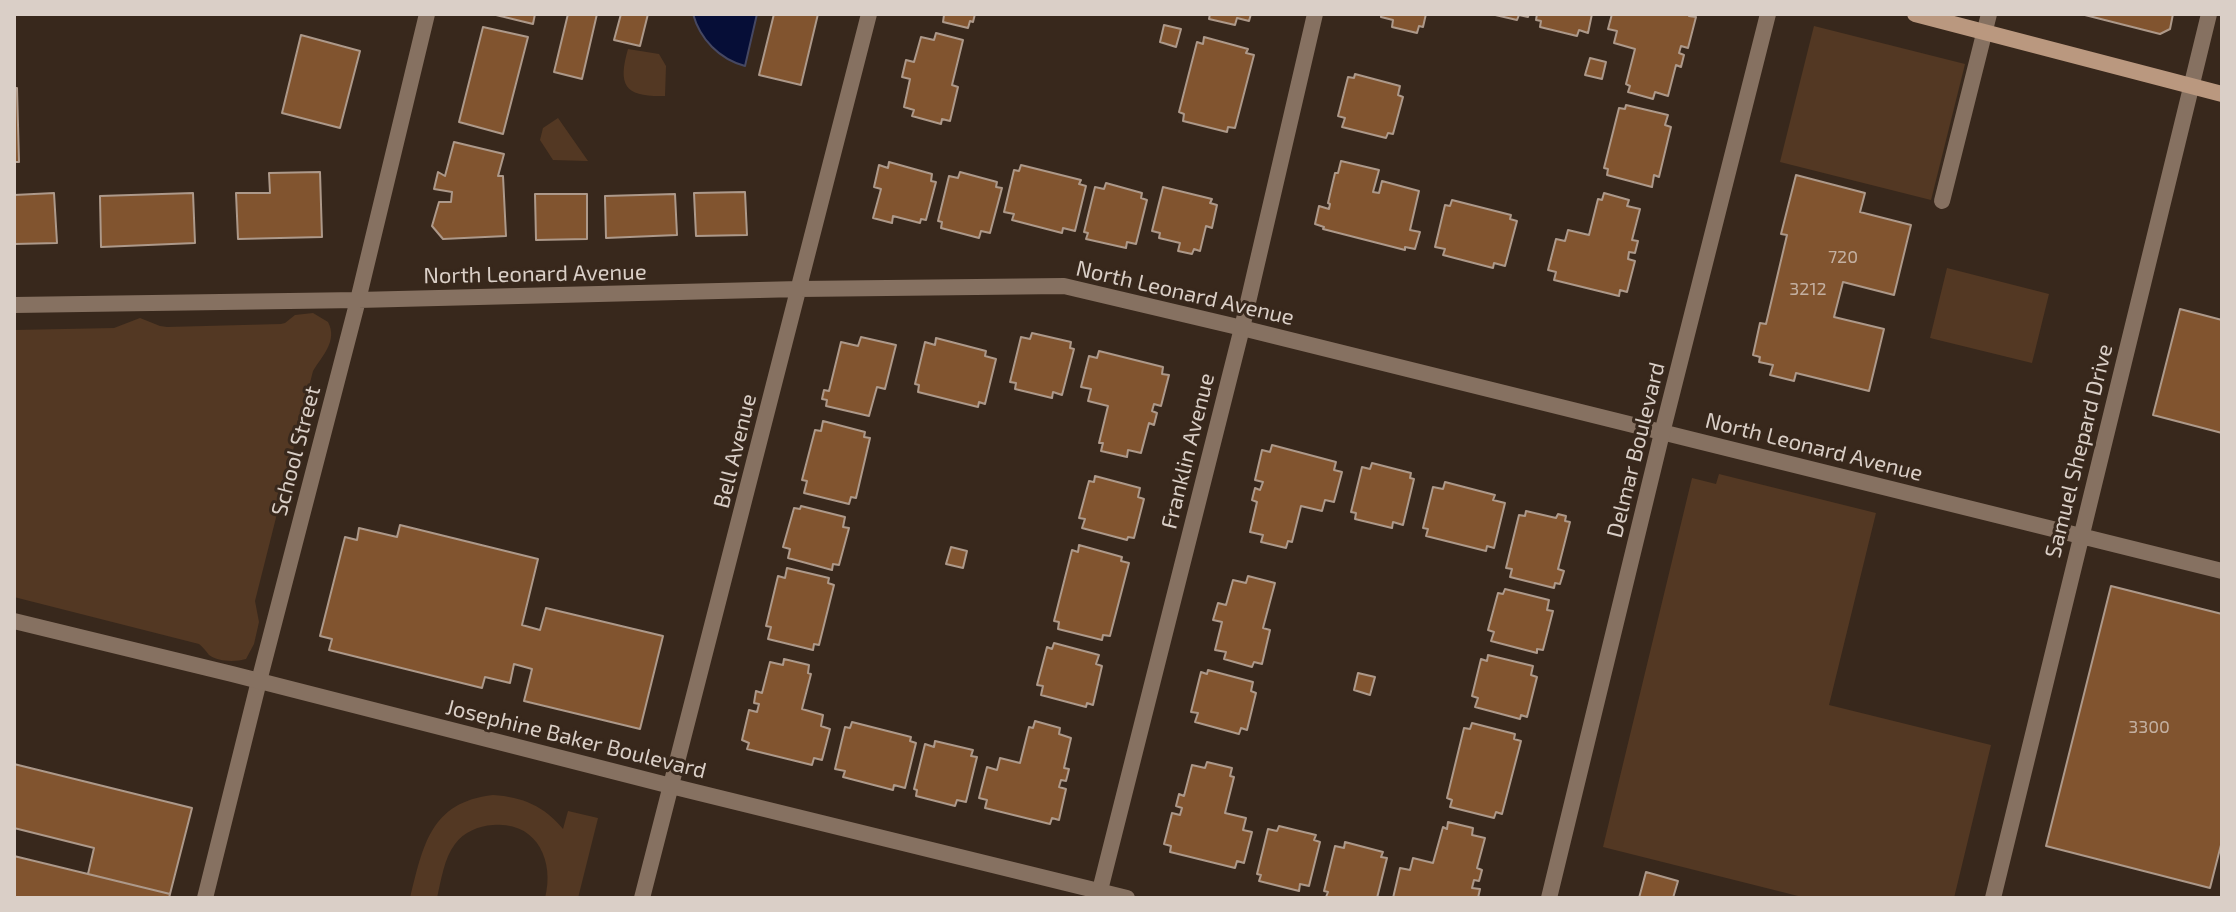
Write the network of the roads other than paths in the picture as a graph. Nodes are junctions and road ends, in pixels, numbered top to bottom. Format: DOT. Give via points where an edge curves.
graph roads {
  1 [pos="427,14"];
  2 [pos="869,14"];
  3 [pos="1315,14"];
  4 [pos="1768,14"];
  5 [pos="1915,14"];
  6 [pos="1989,14"];
  7 [pos="2209,14"];
  8 [pos="1984,33"];
  9 [pos="2191,86"];
  10 [pos="2222,94"];
  11 [pos="1942,201"];
  12 [pos="799,289"];
  13 [pos="358,300"];
  14 [pos="14,305"];
  15 [pos="1242,328"];
  16 [pos="1662,433"];
  17 [pos="2081,535"];
  18 [pos="2222,571"];
  19 [pos="14,621"];
  20 [pos="259,681"];
  21 [pos="671,786"];
  22 [pos="1099,895"];
  23 [pos="205,898"];
  24 [pos="642,898"];
  25 [pos="1127,898"];
  26 [pos="1549,898"];
  27 [pos="1993,898"];
  1 -- 13 [label="street, School Street"];
  2 -- 12 [label="street, Bell Avenue"];
  3 -- 15 [label="street, Franklin Avenue"];
  4 -- 16 [label="street, Delmar Boulevard"];
  5 -- 8 [label="main road"];
  6 -- 8 [label="street"];
  7 -- 9 [label="street, Samuel Shepard Drive"];
  8 -- 9 [label="main road"];
  8 -- 11 [label="street"];
  9 -- 10 [label="main road"];
  9 -- 17 [label="street, Samuel Shepard Drive"];
  12 -- 13 [label="street, North Leonard Avenue"];
  12 -- 15 [label="street, North Leonard Avenue" via="1064,286"];
  12 -- 21 [label="street, Bell Avenue"];
  13 -- 14 [label="street, North Leonard Avenue"];
  13 -- 20 [label="street, School Street"];
  15 -- 16 [label="street, North Leonard Avenue"];
  15 -- 22 [label="street, Franklin Avenue"];
  16 -- 17 [label="street, North Leonard Avenue"];
  16 -- 26 [label="street, Delmar Boulevard"];
  17 -- 18 [label="street, North Leonard Avenue"];
  17 -- 27 [label="street, Samuel Shepard Drive"];
  19 -- 20 [label="street, Josephine Baker Boulevard"];
  20 -- 21 [label="street, Josephine Baker Boulevard"];
  20 -- 23 [label="street, School Street"];
  21 -- 22 [label="street, Josephine Baker Boulevard"];
  21 -- 24 [label="street, Bell Avenue"];
  22 -- 25 [label="street, Josephine Baker Boulevard"];
}
